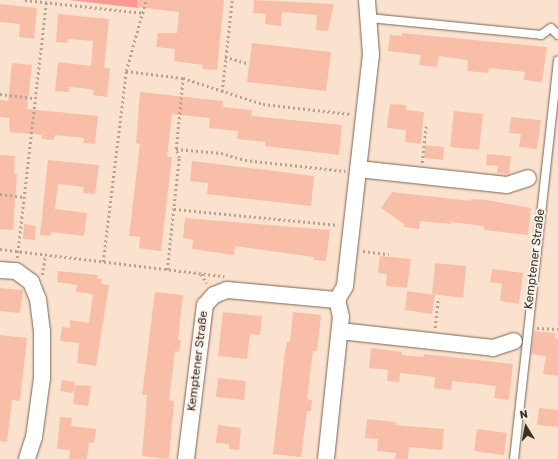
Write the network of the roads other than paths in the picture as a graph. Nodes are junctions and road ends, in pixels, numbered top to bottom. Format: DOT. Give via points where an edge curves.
graph roads {
  1 [pos="367,0"];
  2 [pos="369,18"];
  3 [pos="558,35"];
  4 [pos="558,60"];
  5 [pos="358,171"];
  6 [pos="528,178"];
  7 [pos="544,179"];
  8 [pos="8,271"];
  9 [pos="337,300"];
  10 [pos="340,331"];
  11 [pos="520,341"];
  12 [pos="27,459"];
  13 [pos="186,459"];
  14 [pos="326,459"];
  15 [pos="514,459"];
  1 -- 2 [label="street"];
  2 -- 3 [label="lane" via="541,35 551,28"];
  2 -- 5 [label="street" via="371,55"];
  4 -- 7 [label="lane, Kemptener Straße"];
  5 -- 6 [label="street" via="506,185"];
  5 -- 9 [label="street" via="345,286"];
  6 -- 7 [label="lane"];
  7 -- 11 [label="lane, Kemptener Straße" via="527,327"];
  8 -- 12 [label="street" via="31,282 38,299 42,331 42,378 34,437"];
  9 -- 10 [label="street" via="342,317"];
  9 -- 13 [label="street, Kemptener Straße" via="227,290 214,295 205,305"];
  10 -- 11 [label="street" via="493,348"];
  10 -- 14 [label="street"];
  11 -- 15 [label="lane, Kemptener Straße"];
}
